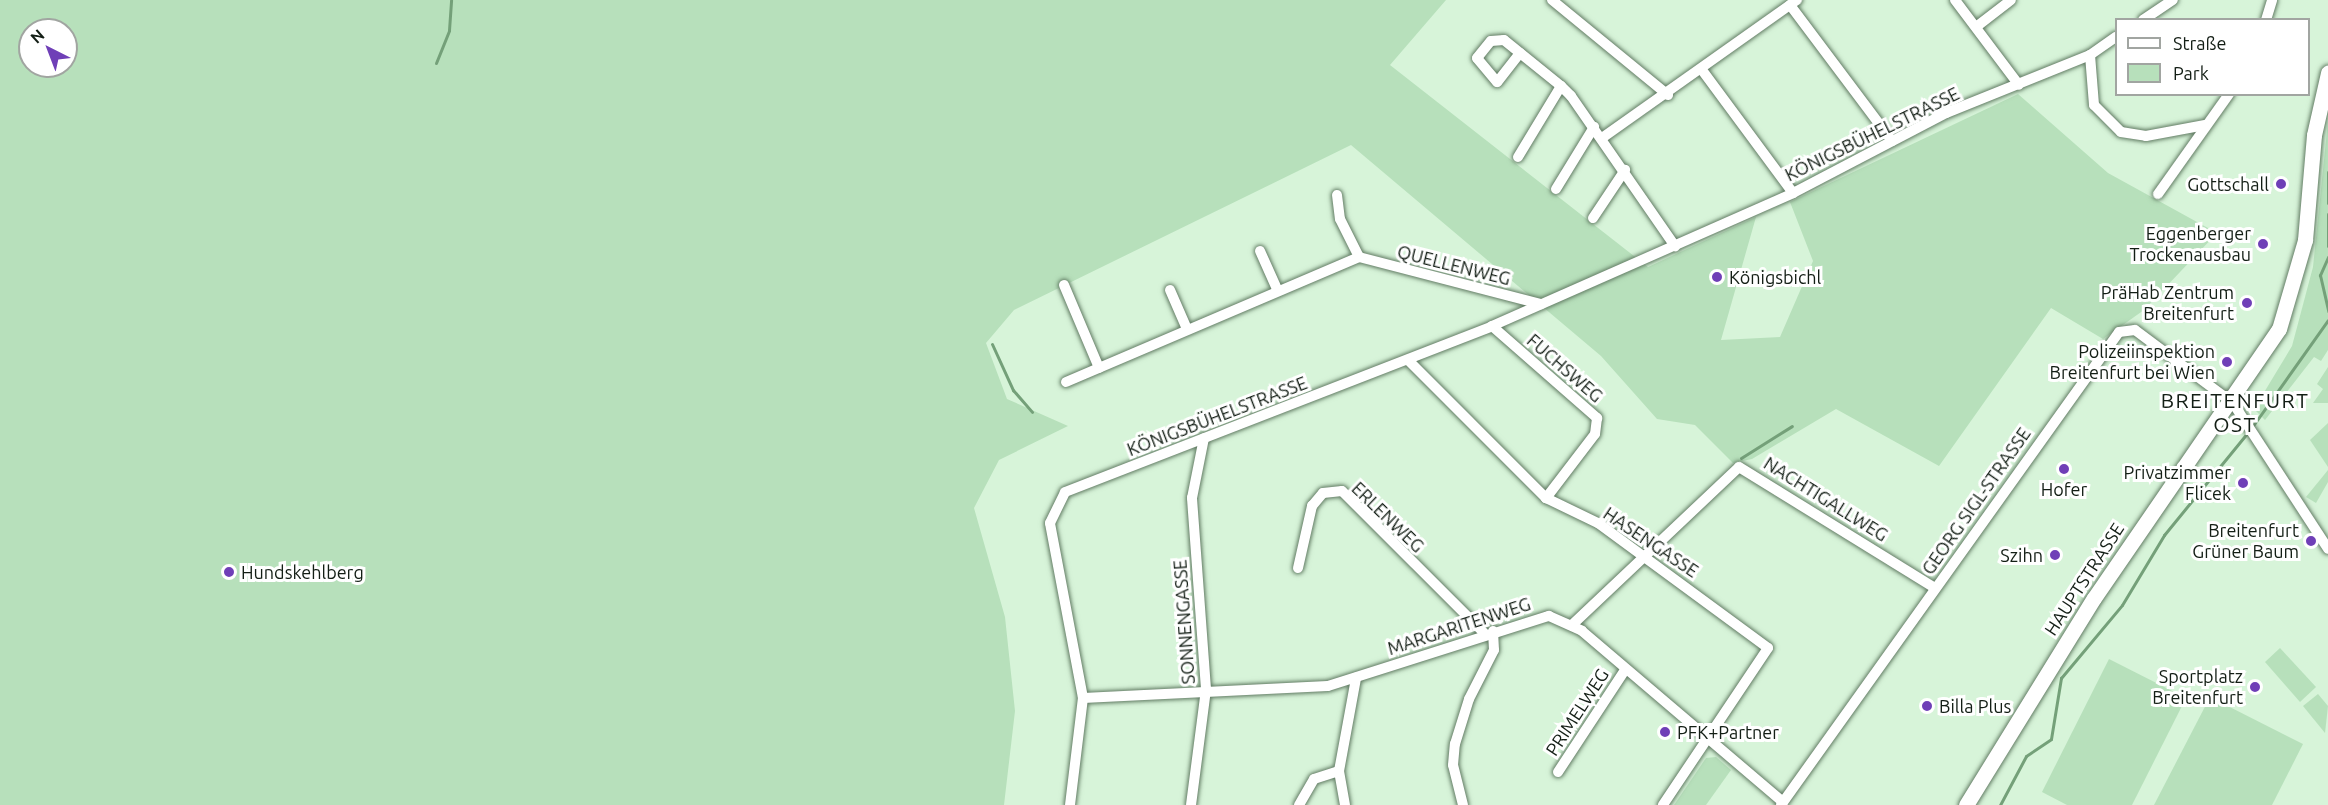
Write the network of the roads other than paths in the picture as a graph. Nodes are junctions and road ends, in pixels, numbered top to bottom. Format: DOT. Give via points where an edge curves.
graph roads {
  1 [pos="1552,0"];
  2 [pos="1955,0"];
  3 [pos="2011,0"];
  4 [pos="2173,0"];
  5 [pos="2272,0"];
  6 [pos="1793,3"];
  7 [pos="2146,18"];
  8 [pos="2267,18"];
  9 [pos="1976,27"];
  10 [pos="2115,38"];
  11 [pos="1520,53"];
  12 [pos="2090,55"];
  13 [pos="1702,70"];
  14 [pos="2328,74"];
  15 [pos="2019,85"];
  16 [pos="1561,86"];
  17 [pos="1668,95"];
  18 [pos="2227,96"];
  19 [pos="2205,125"];
  20 [pos="1594,127"];
  21 [pos="1602,138"];
  22 [pos="1892,141"];
  23 [pos="1518,157"];
  24 [pos="1624,170"];
  25 [pos="1556,189"];
  26 [pos="1793,193"];
  27 [pos="2158,194"];
  28 [pos="1337,195"];
  29 [pos="1593,218"];
  30 [pos="1675,246"];
  31 [pos="1260,251"];
  32 [pos="1359,257"];
  33 [pos="1064,285"];
  34 [pos="1277,289"];
  35 [pos="1170,290"];
  36 [pos="1541,304"];
  37 [pos="1492,326"];
  38 [pos="1187,329"];
  39 [pos="1409,361"];
  40 [pos="1099,368"];
  41 [pos="1066,382"];
  42 [pos="2233,402"];
  43 [pos="1204,438"];
  44 [pos="1546,498"];
  45 [pos="2328,549"];
  46 [pos="1645,556"];
  47 [pos="1298,568"];
  48 [pos="1935,588"];
  49 [pos="1573,624"];
  50 [pos="1489,632"];
  51 [pos="1625,670"];
  52 [pos="1356,678"];
  53 [pos="1206,689"];
  54 [pos="1083,698"];
  55 [pos="1707,742"];
  56 [pos="1339,771"];
  57 [pos="1558,772"];
  58 [pos="1782,803"];
  59 [pos="1070,805"];
  60 [pos="1191,805"];
  61 [pos="1299,805"];
  62 [pos="1345,805"];
  63 [pos="1462,805"];
  64 [pos="1663,805"];
  65 [pos="1966,805"];
  1 -- 17 [label="street"];
  2 -- 9 [label="street"];
  3 -- 9 [label="street"];
  4 -- 7 [label="street"];
  5 -- 8 [label="street"];
  6 -- 13 [label="street"];
  6 -- 22 [label="street"];
  9 -- 15 [label="street"];
  10 -- 12 [label="street, KÖNIGSBÜHELSTRASSE"];
  11 -- 16 [label="street"];
  12 -- 15 [label="street, KÖNIGSBÜHELSTRASSE"];
  12 -- 19 [label="street" via="2094,105 2121,132 2146,136"];
  13 -- 17 [label="street"];
  13 -- 26 [label="street"];
  14 -- 42 [label="main road, HAUPTSTRASSE" via="2314,135 2305,240 2294,289 2275,337"];
  15 -- 22 [label="street, KÖNIGSBÜHELSTRASSE"];
  16 -- 20 [label="street"];
  16 -- 23 [label="street"];
  17 -- 21 [label="street"];
  18 -- 19 [label="street"];
  19 -- 27 [label="street"];
  20 -- 21 [label="street"];
  20 -- 25 [label="street"];
  21 -- 24 [label="street"];
  22 -- 26 [label="street, KÖNIGSBÜHELSTRASSE"];
  24 -- 29 [label="street"];
  24 -- 30 [label="street"];
  26 -- 30 [label="street, KÖNIGSBÜHELSTRASSE"];
  28 -- 32 [label="street" via="1340,219"];
  30 -- 36 [label="street, KÖNIGSBÜHELSTRASSE"];
  31 -- 34 [label="street"];
  32 -- 34 [label="street"];
  32 -- 36 [label="street, QUELLENWEG"];
  33 -- 40 [label="street"];
  34 -- 38 [label="street"];
  35 -- 38 [label="street"];
  36 -- 37 [label="street, KÖNIGSBÜHELSTRASSE"];
  37 -- 39 [label="street, KÖNIGSBÜHELSTRASSE"];
  37 -- 44 [label="street, FUCHSWEG" via="1597,418 1594,434"];
  38 -- 40 [label="street"];
  39 -- 43 [label="street, KÖNIGSBÜHELSTRASSE"];
  39 -- 44 [label="street, HASENGASSE"];
  40 -- 41 [label="street"];
  42 -- 45 [label="street, GEORG SIGL-STRASSE"];
  42 -- 48 [label="street, GEORG SIGL-STRASSE" via="2135,330 2119,332"];
  42 -- 65 [label="main road, HAUPTSTRASSE" via="2094,598"];
  43 -- 53 [label="street, SONNENGASSE" via="1192,498"];
  43 -- 54 [label="street, KÖNIGSBÜHELSTRASSE" via="1065,492 1050,523"];
  44 -- 46 [label="street, HASENGASSE" via="1598,523"];
  46 -- 48 [label="street, NACHTIGALLWEG" via="1731,470 1746,468"];
  46 -- 49 [label="street, NACHTIGALLWEG"];
  46 -- 55 [label="street, HASENGASSE" via="1768,648"];
  47 -- 50 [label="street, ERLENWEG" via="1312,506 1323,493 1342,491"];
  48 -- 58 [label="street, GEORG SIGL-STRASSE"];
  49 -- 50 [label="street, MARGARITENWEG" via="1538,616"];
  49 -- 51 [label="street, MARGARITENWEG"];
  50 -- 52 [label="street, MARGARITENWEG"];
  50 -- 63 [label="street" via="1494,650 1469,699 1455,744 1453,765"];
  51 -- 55 [label="street, MARGARITENWEG"];
  51 -- 57 [label="street, PRIMELWEG"];
  52 -- 53 [label="street, MARGARITENWEG" via="1328,686"];
  52 -- 56 [label="street"];
  53 -- 54 [label="street, MARGARITENWEG"];
  53 -- 60 [label="street, SONNENGASSE"];
  54 -- 59 [label="street, KÖNIGSBÜHELSTRASSE"];
  55 -- 58 [label="street, MARGARITENWEG"];
  55 -- 64 [label="street"];
  56 -- 61 [label="street" via="1314,779"];
  56 -- 62 [label="street"];
}
